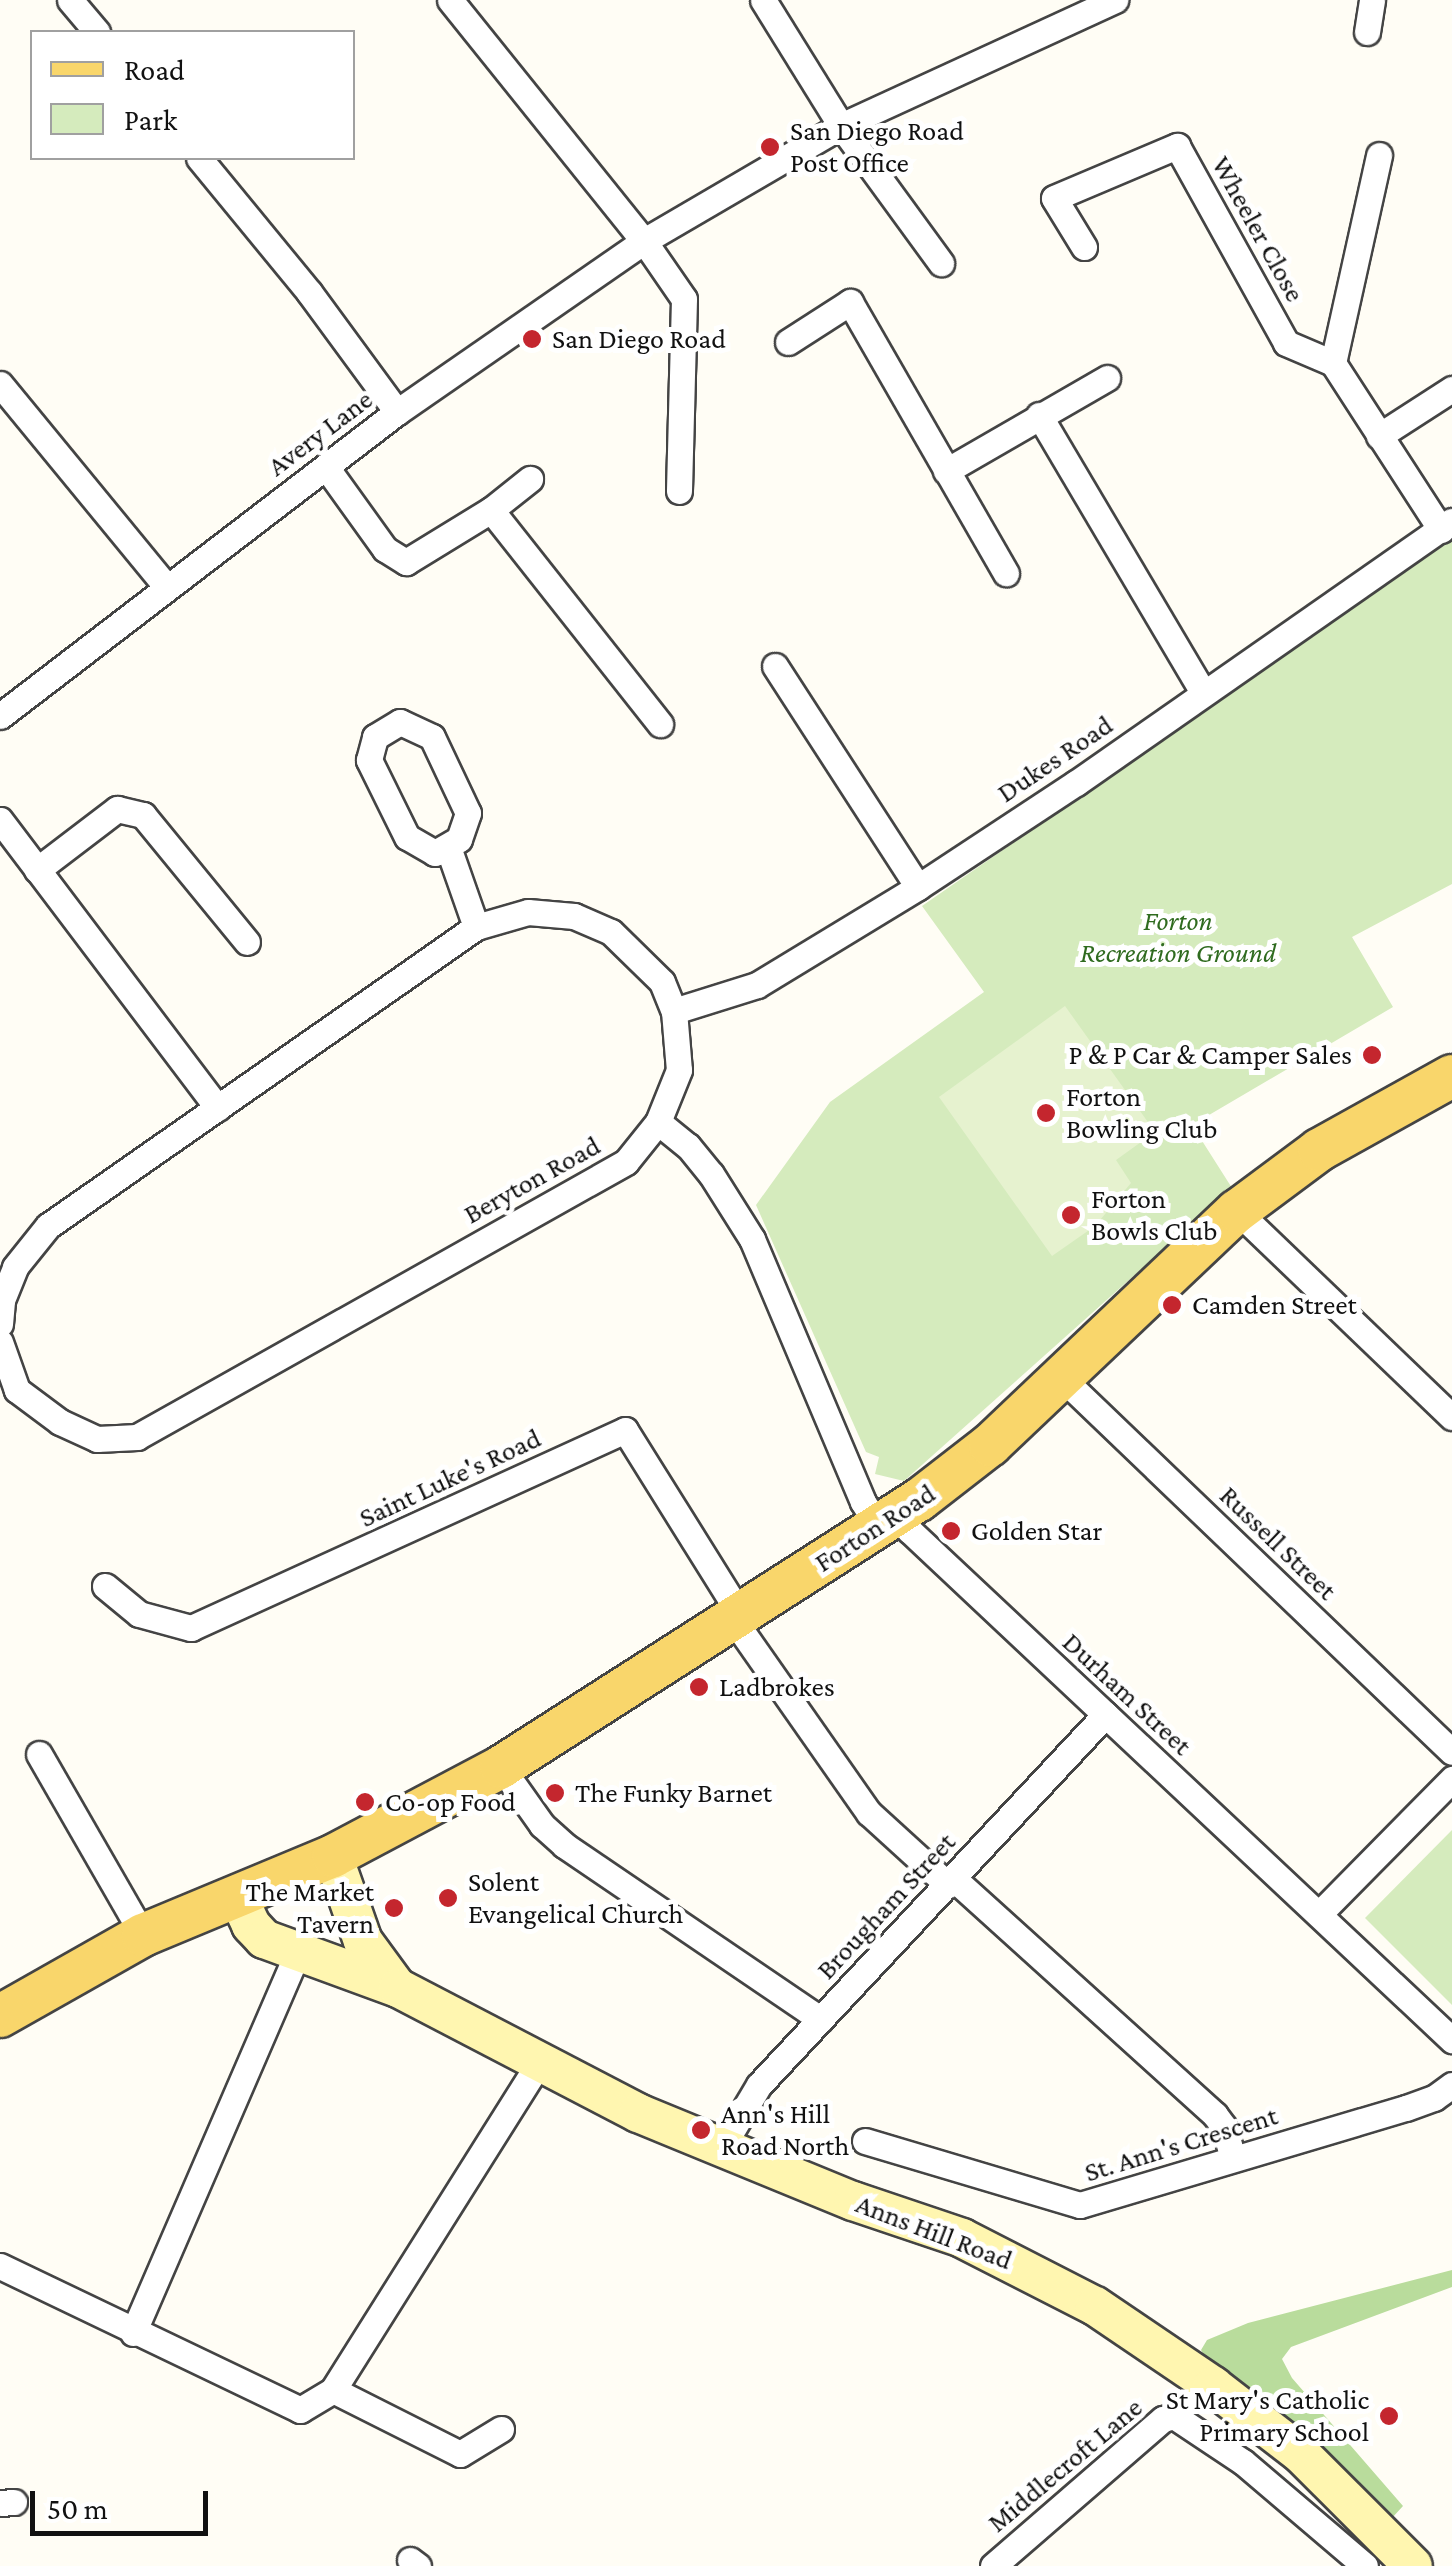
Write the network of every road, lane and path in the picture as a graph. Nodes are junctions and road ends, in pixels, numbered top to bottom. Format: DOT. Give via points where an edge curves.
graph roads {
  1 [pos="70,0"];
  2 [pos="450,0"];
  3 [pos="763,0"];
  4 [pos="1115,0"];
  5 [pos="1372,0"];
  6 [pos="95,30"];
  7 [pos="1367,32"];
  8 [pos="841,126"];
  9 [pos="1380,156"];
  10 [pos="201,160"];
  11 [pos="644,241"];
  12 [pos="1084,248"];
  13 [pos="941,264"];
  14 [pos="788,342"];
  15 [pos="1333,363"];
  16 [pos="1107,378"];
  17 [pos="0,384"];
  18 [pos="1452,389"];
  19 [pos="397,412"];
  20 [pos="1039,415"];
  21 [pos="1380,436"];
  22 [pos="326,466"];
  23 [pos="946,472"];
  24 [pos="530,479"];
  25 [pos="679,491"];
  26 [pos="491,510"];
  27 [pos="1446,526"];
  28 [pos="1006,573"];
  29 [pos="166,586"];
  30 [pos="775,666"];
  31 [pos="1203,692"];
  32 [pos="0,716"];
  33 [pos="660,724"];
  34 [pos="0,820"];
  35 [pos="448,847"];
  36 [pos="38,870"];
  37 [pos="918,887"];
  38 [pos="476,927"];
  39 [pos="247,942"];
  40 [pos="674,1011"];
  41 [pos="1452,1076"];
  42 [pos="218,1108"];
  43 [pos="658,1122"];
  44 [pos="1236,1211"];
  45 [pos="0,1324"];
  46 [pos="0,1342"];
  47 [pos="1062,1378"];
  48 [pos="9,1395"];
  49 [pos="1452,1417"];
  50 [pos="888,1520"];
  51 [pos="104,1586"];
  52 [pos="736,1616"];
  53 [pos="1105,1715"];
  54 [pos="1452,1752"];
  55 [pos="39,1754"];
  56 [pos="501,1767"];
  57 [pos="1452,1779"];
  58 [pos="333,1856"];
  59 [pos="950,1882"];
  60 [pos="240,1899"];
  61 [pos="1319,1914"];
  62 [pos="142,1935"];
  63 [pos="298,1951"];
  64 [pos="398,1988"];
  65 [pos="0,2016"];
  66 [pos="820,2019"];
  67 [pos="1452,2040"];
  68 [pos="538,2064"];
  69 [pos="1452,2085"];
  70 [pos="865,2141"];
  71 [pos="722,2147"];
  72 [pos="1234,2158"];
  73 [pos="0,2266"];
  74 [pos="133,2333"];
  75 [pos="333,2390"];
  76 [pos="501,2428"];
  77 [pos="993,2566"];
  78 [pos="1365,2566"];
  79 [pos="1414,2566"];
  1 -- 6 [label="street"];
  2 -- 11 [label="street"];
  3 -- 8 [label="street"];
  4 -- 8 [label="street"];
  5 -- 7 [label="street"];
  8 -- 11 [label="street, Avery Lane"];
  8 -- 13 [label="street"];
  9 -- 15 [label="street"];
  10 -- 19 [label="street"];
  11 -- 19 [label="street, Avery Lane"];
  11 -- 25 [label="street" via="684,298"];
  12 -- 15 [label="street, Wheeler Close" via="1054,198 1177,146 1286,343"];
  14 -- 23 [label="street" via="850,302"];
  15 -- 21 [label="street"];
  16 -- 20 [label="street"];
  17 -- 29 [label="street"];
  18 -- 21 [label="street"];
  19 -- 22 [label="street, Avery Lane"];
  20 -- 23 [label="street"];
  20 -- 31 [label="street"];
  21 -- 27 [label="street"];
  22 -- 26 [label="street" via="386,549 406,562"];
  22 -- 29 [label="street, Avery Lane"];
  23 -- 28 [label="street"];
  24 -- 26 [label="street"];
  26 -- 33 [label="street"];
  27 -- 31 [label="street, Dukes Road"];
  29 -- 32 [label="street, Avery Lane"];
  30 -- 37 [label="street"];
  31 -- 37 [label="street, Dukes Road"];
  34 -- 36 [label="street"];
  35 -- 35 [label="street" via="435,853 407,837 369,760 375,738 400,722 432,737 468,813 459,839"];
  35 -- 38 [label="street"];
  36 -- 39 [label="street" via="117,809 143,815"];
  36 -- 42 [label="street"];
  37 -- 40 [label="street, Dukes Road" via="756,986"];
  38 -- 40 [label="street, Beryton Road" via="528,912 574,916 611,932 641,957"];
  38 -- 42 [label="street, Beryton Road"];
  40 -- 43 [label="street, Beryton Road" via="679,1070"];
  41 -- 44 [label="main road, Forton Road" via="1319,1150"];
  42 -- 45 [label="street, Beryton Road" via="48,1226 15,1267"];
  43 -- 48 [label="street, Beryton Road" via="626,1162 137,1437 97,1439"];
  43 -- 50 [label="street, Durham Street" via="712,1174 752,1239 863,1502"];
  44 -- 47 [label="main road, Forton Road"];
  44 -- 49 [label="street"];
  46 -- 48 [label="street, Beryton Road"];
  47 -- 50 [label="main road, Forton Road" via="974,1458"];
  47 -- 54 [label="street, Russell Street"];
  50 -- 52 [label="main road, Forton Road"];
  50 -- 53 [label="street, Durham Street"];
  51 -- 52 [label="street, Saint Luke's Road" via="139,1614 190,1628 625,1430"];
  52 -- 56 [label="main road, Forton Road"];
  52 -- 59 [label="street" via="869,1813"];
  53 -- 59 [label="street, Brougham Street"];
  53 -- 61 [label="street, Durham Street"];
  55 -- 62 [label="street"];
  56 -- 58 [label="main road, Forton Road"];
  56 -- 66 [label="street" via="564,1845"];
  57 -- 61 [label="street"];
  58 -- 60 [label="main road, Forton Road"];
  58 -- 64 [label="street, Anns Hill Road" via="369,1953"];
  59 -- 66 [label="street, Brougham Street"];
  59 -- 72 [label="street" via="1215,2114"];
  60 -- 62 [label="main road, Forton Road"];
  60 -- 63 [label="street, Anns Hill Road" via="257,1933"];
  61 -- 67 [label="street"];
  62 -- 65 [label="main road, Forton Road"];
  63 -- 64 [label="street, Anns Hill Road"];
  63 -- 74 [label="street"];
  64 -- 68 [label="street, Anns Hill Road"];
  66 -- 71 [label="street, Brougham Street" via="759,2085"];
  68 -- 71 [label="street, Anns Hill Road"];
  68 -- 75 [label="street"];
  69 -- 72 [label="street, St. Ann's Crescent" via="1406,2108"];
  70 -- 72 [label="street, St. Ann's Crescent" via="1080,2206"];
  71 -- 79 [label="street, Anns Hill Road" via="962,2238 1094,2306 1301,2454"];
  73 -- 74 [label="street"];
  74 -- 75 [label="street" via="300,2410"];
  75 -- 76 [label="street" via="460,2454"];
  77 -- 78 [label="street, Middlecroft Lane" via="1174,2416 1243,2462"];
}
